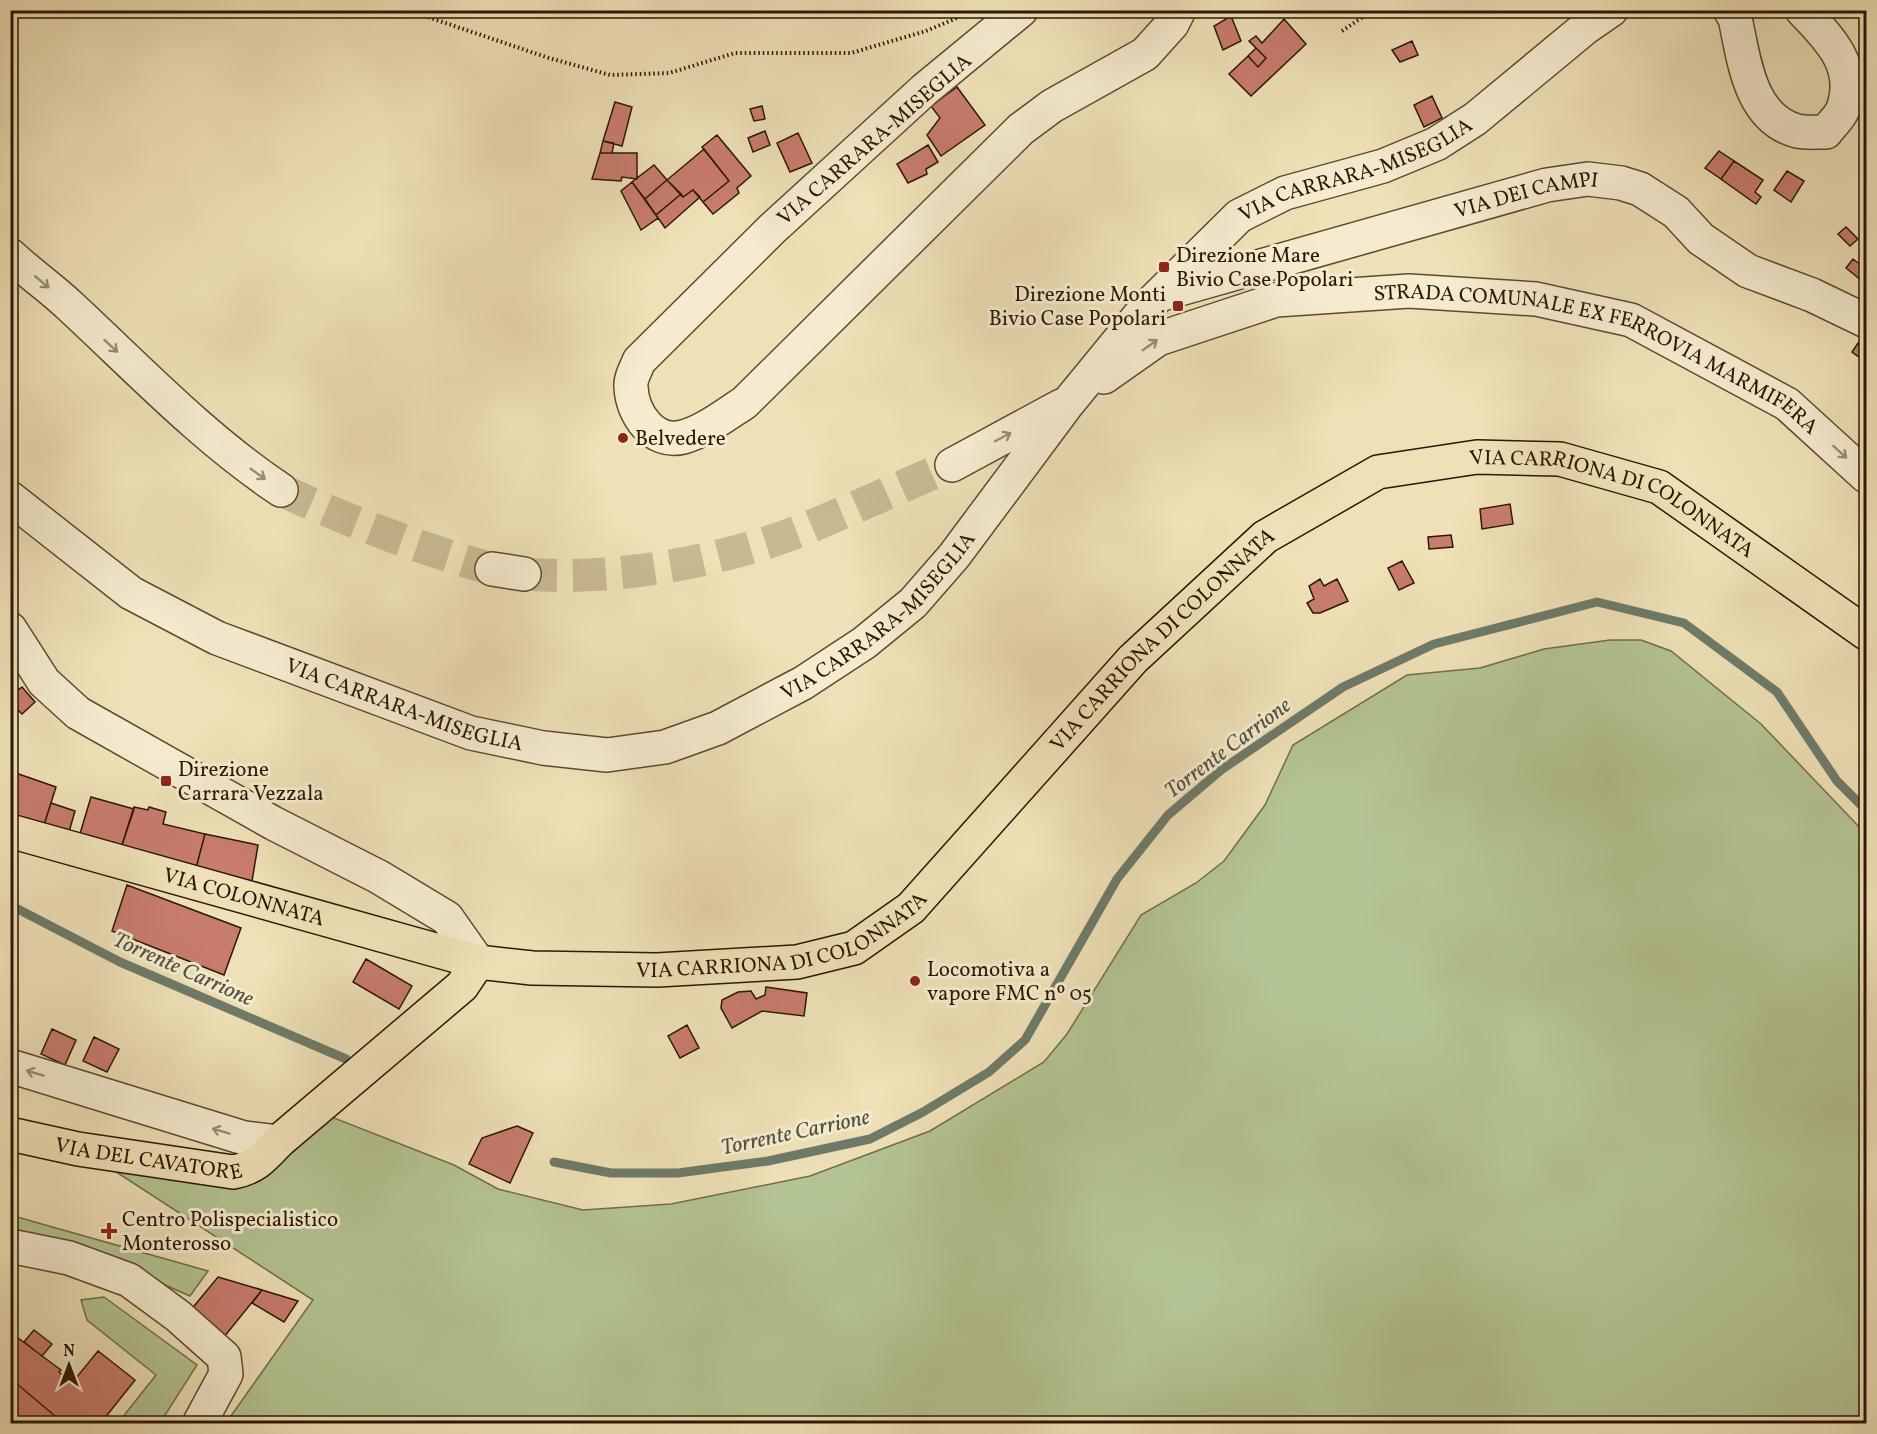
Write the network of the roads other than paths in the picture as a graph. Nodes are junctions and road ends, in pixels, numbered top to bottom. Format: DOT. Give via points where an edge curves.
graph roads {
  1 [pos="1022,10"];
  2 [pos="1179,10"];
  3 [pos="1611,10"];
  4 [pos="1730,10"];
  5 [pos="1802,10"];
  6 [pos="12,256"];
  7 [pos="1158,295"];
  8 [pos="1866,321"];
  9 [pos="1068,403"];
  10 [pos="952,465"];
  11 [pos="1866,476"];
  12 [pos="281,490"];
  13 [pos="10,498"];
  14 [pos="10,629"];
  15 [pos="1866,633"];
  16 [pos="10,831"];
  17 [pos="470,974"];
  18 [pos="10,1066"];
  19 [pos="10,1134"];
  20 [pos="278,1142"];
  21 [pos="10,1246"];
  22 [pos="199,1424"];
  1 -- 2 [label="street, VIA CARRARA-MISEGLIA" via="907,106 772,229 639,361 630,384 634,410 646,426 663,436 681,438 700,431 744,403 1021,129 1052,106 1145,54 1172,24"];
  3 -- 7 [label="street, VIA CARRARA-MISEGLIA" via="1475,119 1436,144 1383,166 1285,193 1239,216"];
  4 -- 5 [label="street" via="1755,98 1775,120 1798,131 1826,132 1844,108 1848,78 1840,54"];
  6 -- 12 [label="street, one-way" via="163,395"];
  7 -- 8 [label="street, VIA DEI CAMPI" via="1547,185 1588,179 1640,189 1676,212 1701,239 1748,271"];
  7 -- 9 [label="street, VIA CARRARA-MISEGLIA"];
  10 -- 9 [label="street, STRADA COMUNALE EX FERROVIA MARMIFERA, one-way"];
  9 -- 11 [label="street, STRADA COMUNALE EX FERROVIA MARMIFERA, one-way" via="1158,339 1276,300 1409,291 1536,299 1631,320 1786,404"];
  9 -- 13 [label="street, VIA CARRARA-MISEGLIA" via="954,556 913,603 864,643 803,683 718,728 665,747 607,754 543,748 471,733 217,638 130,593"];
  14 -- 17 [label="street" via="44,682 78,713 447,918"];
  15 -- 17 [label="main road, VIA CARRIONA DI COLONNATA" via="1659,487 1560,459 1477,457 1378,472 1265,537 1133,659 911,908 854,948 796,962 657,970 532,968"];
  16 -- 17 [label="main road, VIA COLONNATA"];
  17 -- 20 [label="main road, VIA DEL CAVATORE"];
  20 -- 18 [label="street, one-way" via="244,1138"];
  19 -- 20 [label="main road, VIA DEL CAVATORE" via="78,1149 233,1172 256,1165"];
  21 -- 22 [label="street" via="69,1258 129,1280 224,1357 226,1374"];
}
